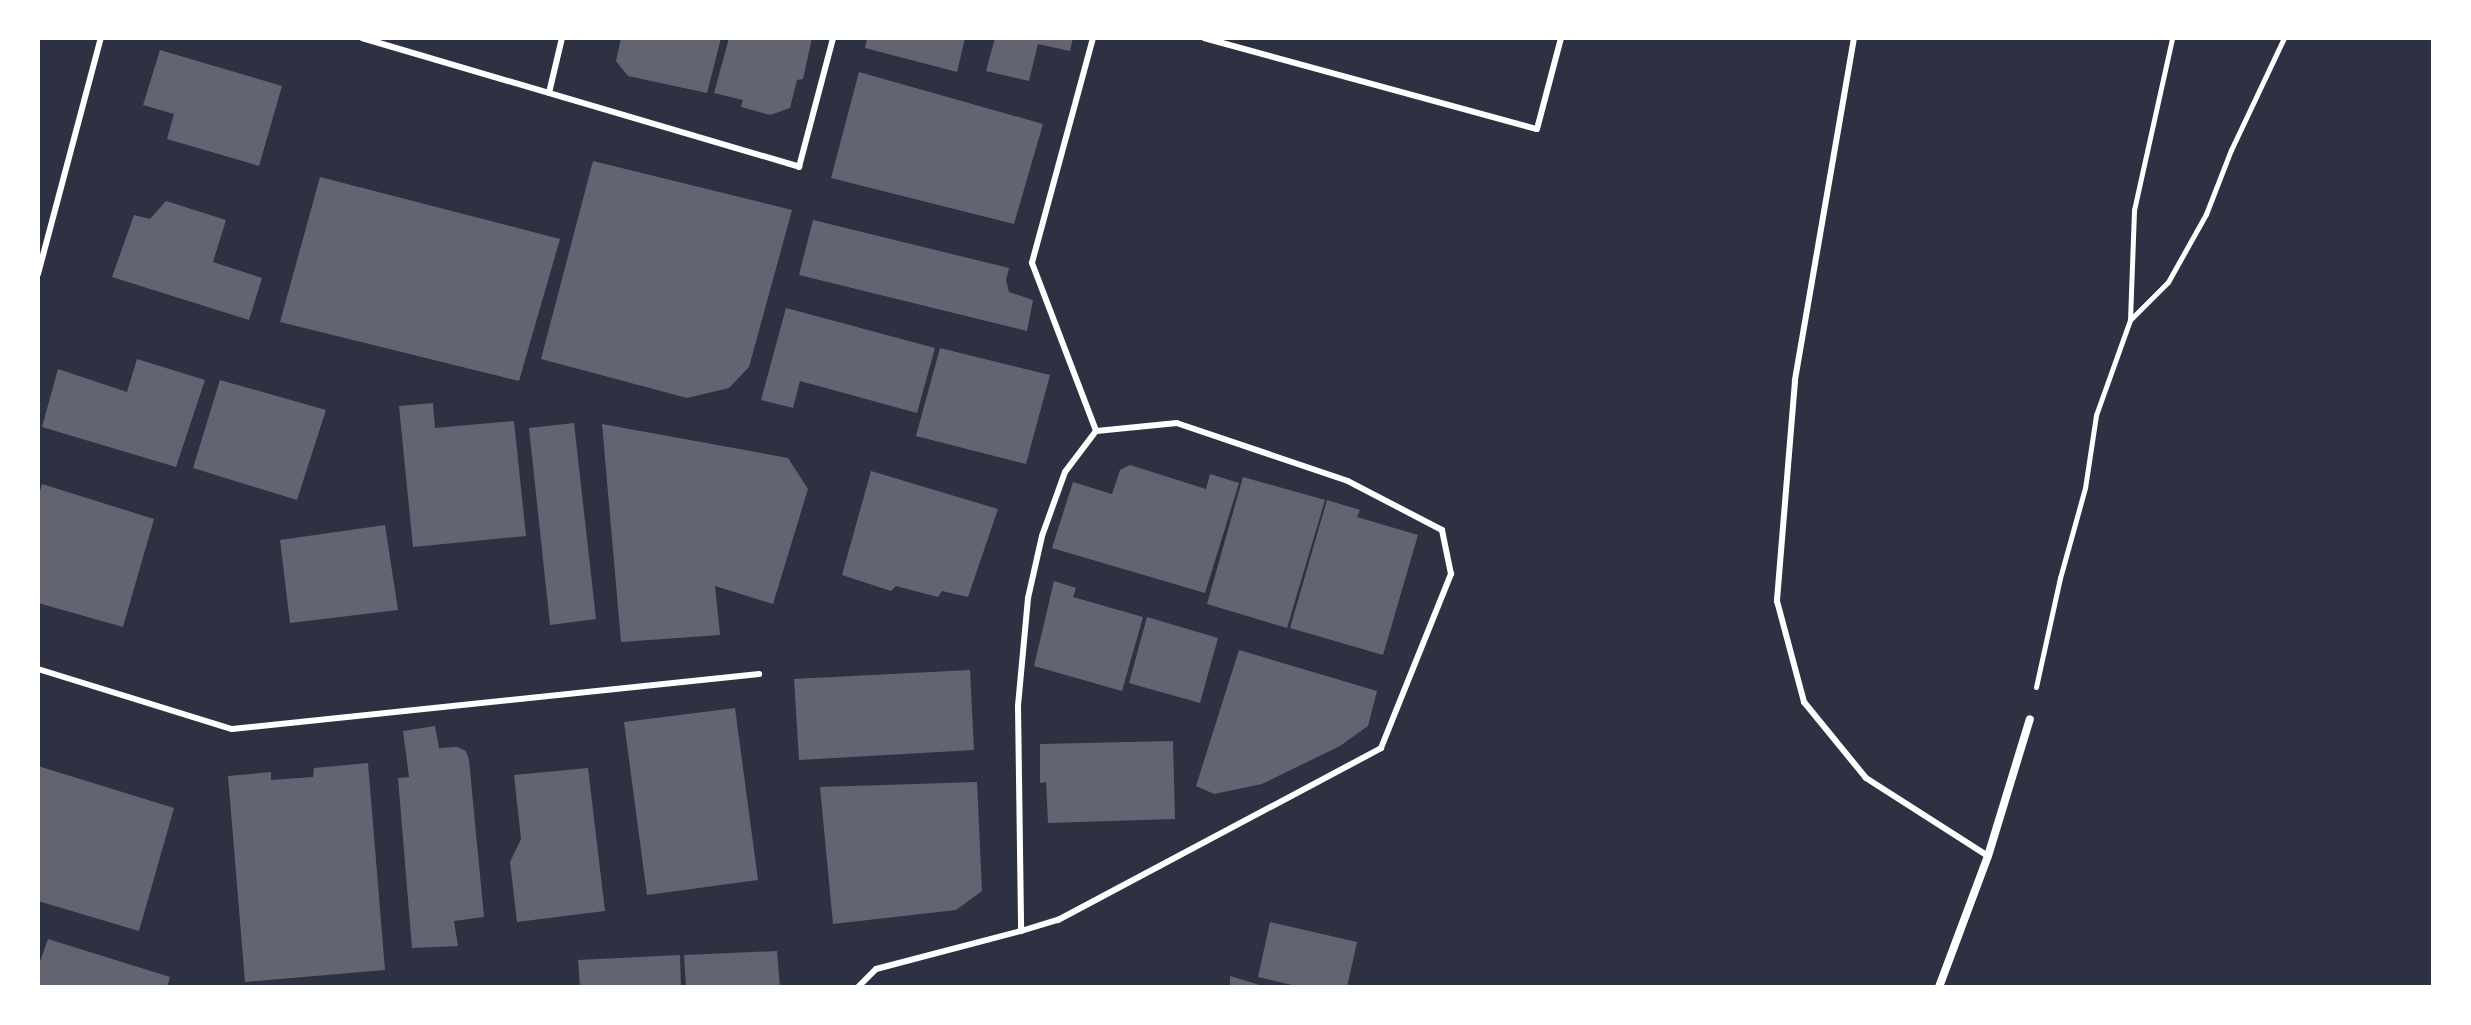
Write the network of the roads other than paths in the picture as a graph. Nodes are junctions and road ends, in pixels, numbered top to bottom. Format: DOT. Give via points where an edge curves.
graph roads {
  1 [pos="101,38"];
  2 [pos="362,38"];
  3 [pos="562,38"];
  4 [pos="833,38"];
  5 [pos="1093,38"];
  6 [pos="1204,38"];
  7 [pos="1561,38"];
  8 [pos="1854,38"];
  9 [pos="549,93"];
  10 [pos="38,232"];
  11 [pos="48,235"];
  12 [pos="38,274"];
  13 [pos="1096,431"];
  14 [pos="38,669"];
  15 [pos="759,674"];
  16 [pos="2030,719"];
  17 [pos="1988,856"];
  18 [pos="1021,931"];
  19 [pos="858,987"];
  20 [pos="1939,987"];
  1 -- 11 [label="lane"];
  2 -- 9 [label="lane"];
  3 -- 9 [label="lane"];
  4 -- 9 [label="lane" via="799,167"];
  5 -- 13 [label="lane" via="1032,263"];
  6 -- 7 [label="lane" via="1537,129"];
  8 -- 17 [label="lane" via="1795,381 1777,601 1804,702 1866,778"];
  10 -- 11 [label="lane"];
  11 -- 12 [label="lane"];
  13 -- 18 [label="lane" via="1065,472 1042,536 1028,598 1018,706"];
  13 -- 18 [label="lane" via="1177,423 1348,481 1442,530 1451,574 1381,748 1058,920"];
  14 -- 15 [label="lane" via="232,729"];
  16 -- 17 [label="street"];
  17 -- 20 [label="street"];
  18 -- 19 [label="lane" via="876,969"];
}
